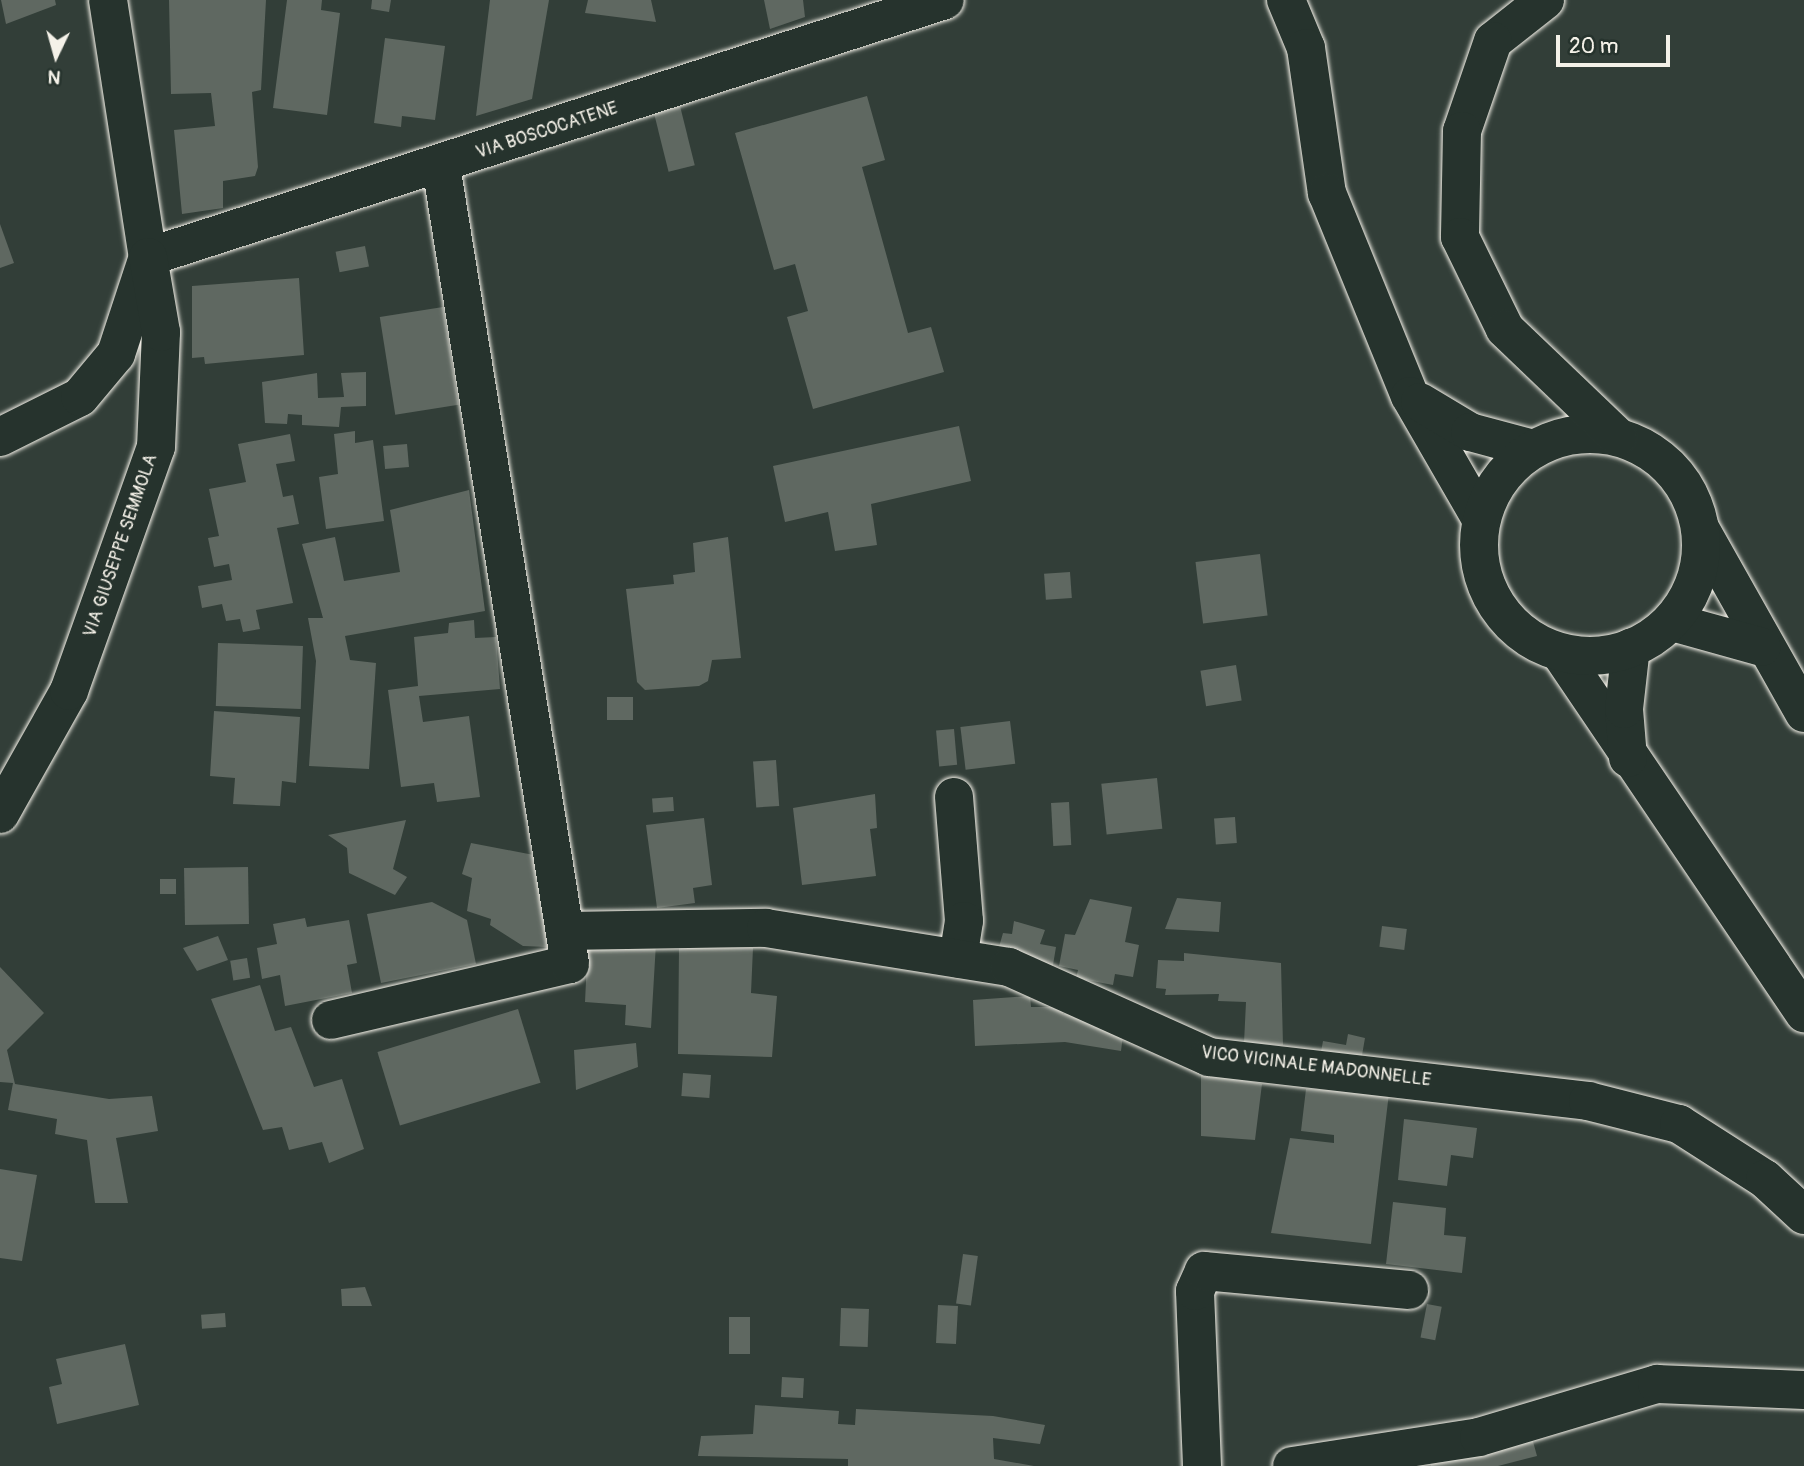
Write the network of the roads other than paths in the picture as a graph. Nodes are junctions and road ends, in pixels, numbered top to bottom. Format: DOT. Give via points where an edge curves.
graph roads {
  1 [pos="108,0"];
  2 [pos="877,0"];
  3 [pos="1286,0"];
  4 [pos="1314,0"];
  5 [pos="1545,0"];
  6 [pos="931,4"];
  7 [pos="1306,48"];
  8 [pos="441,166"];
  9 [pos="148,257"];
  10 [pos="1410,396"];
  11 [pos="0,437"];
  12 [pos="1618,437"];
  13 [pos="1533,449"];
  14 [pos="1480,517"];
  15 [pos="1701,530"];
  16 [pos="1672,622"];
  17 [pos="1631,647"];
  18 [pos="1762,647"];
  19 [pos="1560,653"];
  20 [pos="1804,713"];
  21 [pos="1628,760"];
  22 [pos="954,797"];
  23 [pos="0,814"];
  24 [pos="565,931"];
  25 [pos="958,958"];
  26 [pos="1804,1013"];
  27 [pos="331,1020"];
  28 [pos="1804,1215"];
  29 [pos="1409,1290"];
  30 [pos="1804,1390"];
  31 [pos="1202,1466"];
  32 [pos="1292,1466"];
  1 -- 9 [label="main road, VIA GIUSEPPE SEMMOLA"];
  2 -- 6 [label="main road"];
  3 -- 7 [label="main road"];
  4 -- 7 [label="main road"];
  5 -- 12 [label="main road" via="1493,41 1462,131 1460,237 1505,329"];
  6 -- 8 [label="main road, VIA BOSCOCATENE"];
  7 -- 10 [label="main road" via="1327,193"];
  8 -- 9 [label="main road, VIA BOSCOCATENE"];
  8 -- 24 [label="main road"];
  9 -- 11 [label="main road, VIA GIUSEPPE SEMMOLA" via="116,354 80,397"];
  9 -- 23 [label="main road, VIA GIUSEPPE SEMMOLA" via="161,332 156,447 69,691"];
  10 -- 13 [label="main road" via="1470,432"];
  10 -- 14 [label="main road"];
  12 -- 13 [label="main road" via="1572,435"];
  12 -- 15 [label="main road" via="1661,459 1687,489"];
  13 -- 14 [label="main road" via="1502,474"];
  14 -- 19 [label="main road" via="1478,562 1492,601 1522,632"];
  15 -- 16 [label="main road" via="1697,573"];
  15 -- 18 [label="main road"];
  16 -- 17 [label="main road"];
  16 -- 18 [label="main road"];
  17 -- 19 [label="main road" via="1605,656"];
  17 -- 21 [label="main road" via="1624,709"];
  18 -- 20 [label="main road"];
  19 -- 21 [label="main road"];
  21 -- 26 [label="main road"];
  22 -- 25 [label="main road" via="964,920"];
  24 -- 25 [label="main road, VICO VICINALE MADONNELLE" via="766,928"];
  24 -- 27 [label="main road" via="569,964"];
  25 -- 28 [label="main road, VICO VICINALE MADONNELLE" via="1009,967 1209,1058 1588,1101 1679,1124 1765,1179"];
  29 -- 31 [label="main road" via="1204,1271 1195,1292"];
  30 -- 32 [label="main road" via="1657,1384 1479,1437"];
}
